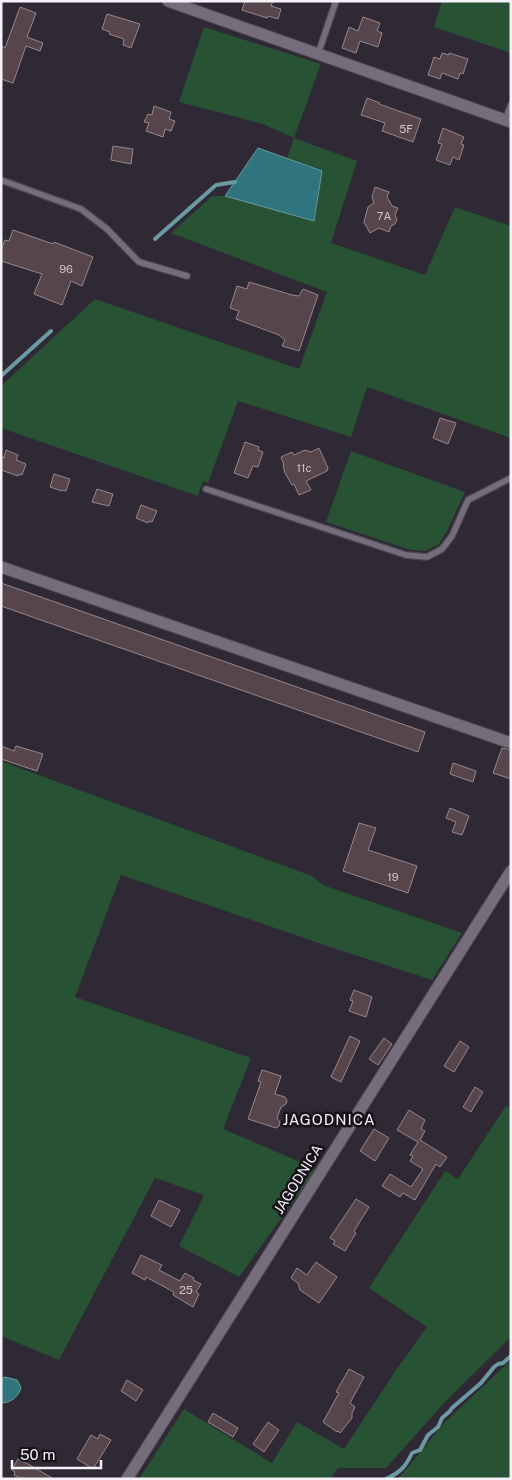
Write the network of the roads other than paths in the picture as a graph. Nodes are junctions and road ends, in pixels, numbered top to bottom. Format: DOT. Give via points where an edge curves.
graph roads {
  1 [pos="168,1"];
  2 [pos="336,1"];
  3 [pos="318,54"];
  4 [pos="511,105"];
  5 [pos="508,121"];
  6 [pos="1,180"];
  7 [pos="187,276"];
  8 [pos="511,478"];
  9 [pos="206,489"];
  10 [pos="1,567"];
  11 [pos="511,743"];
  12 [pos="511,871"];
  13 [pos="127,1479"];
  1 -- 3 [label="street"];
  2 -- 3 [label="lane"];
  3 -- 5 [label="street"];
  4 -- 5 [label="lane"];
  6 -- 7 [label="lane" via="81,210 107,229 139,262"];
  8 -- 9 [label="lane" via="468,500 452,536 442,549 427,557 406,555"];
  10 -- 11 [label="street"];
  12 -- 13 [label="street, JAGODNICA"];
}
